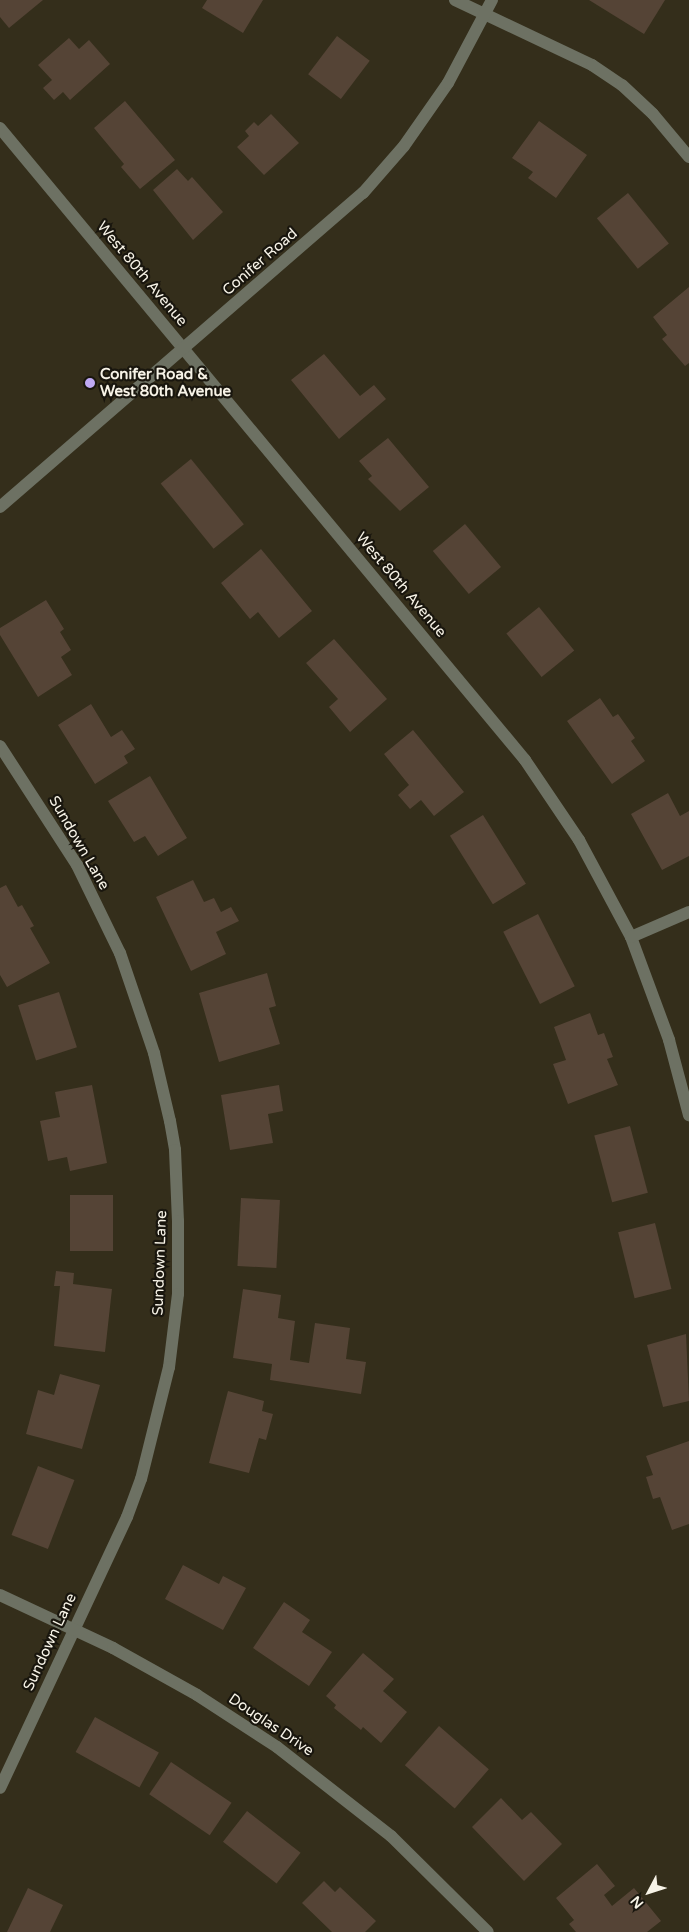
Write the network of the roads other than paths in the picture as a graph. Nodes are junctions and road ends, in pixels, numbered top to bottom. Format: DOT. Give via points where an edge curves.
graph roads {
  1 [pos="456,0"];
  2 [pos="492,0"];
  3 [pos="486,13"];
  4 [pos="0,128"];
  5 [pos="689,157"];
  6 [pos="183,349"];
  7 [pos="0,507"];
  8 [pos="0,746"];
  9 [pos="689,912"];
  10 [pos="630,937"];
  11 [pos="689,1115"];
  12 [pos="0,1595"];
  13 [pos="74,1629"];
  14 [pos="0,1788"];
  15 [pos="488,1932"];
  1 -- 3 [label="street"];
  2 -- 3 [label="street, Conifer Road"];
  3 -- 5 [label="street" via="592,65 622,85"];
  3 -- 6 [label="street, Conifer Road" via="448,83 386,169 337,218"];
  4 -- 6 [label="street, West 80th Avenue"];
  6 -- 7 [label="street, Conifer Road"];
  6 -- 10 [label="street, West 80th Avenue" via="525,760 579,840"];
  8 -- 13 [label="street, Sundown Lane" via="77,865 120,952 154,1053 175,1150 178,1294 169,1367 141,1479 127,1518"];
  9 -- 10 [label="street"];
  10 -- 11 [label="street, West 80th Avenue" via="669,1040"];
  12 -- 13 [label="street, Douglas Drive"];
  13 -- 14 [label="street, Sundown Lane"];
  13 -- 15 [label="street, Douglas Drive" via="197,1695 277,1747 391,1836"];
}
